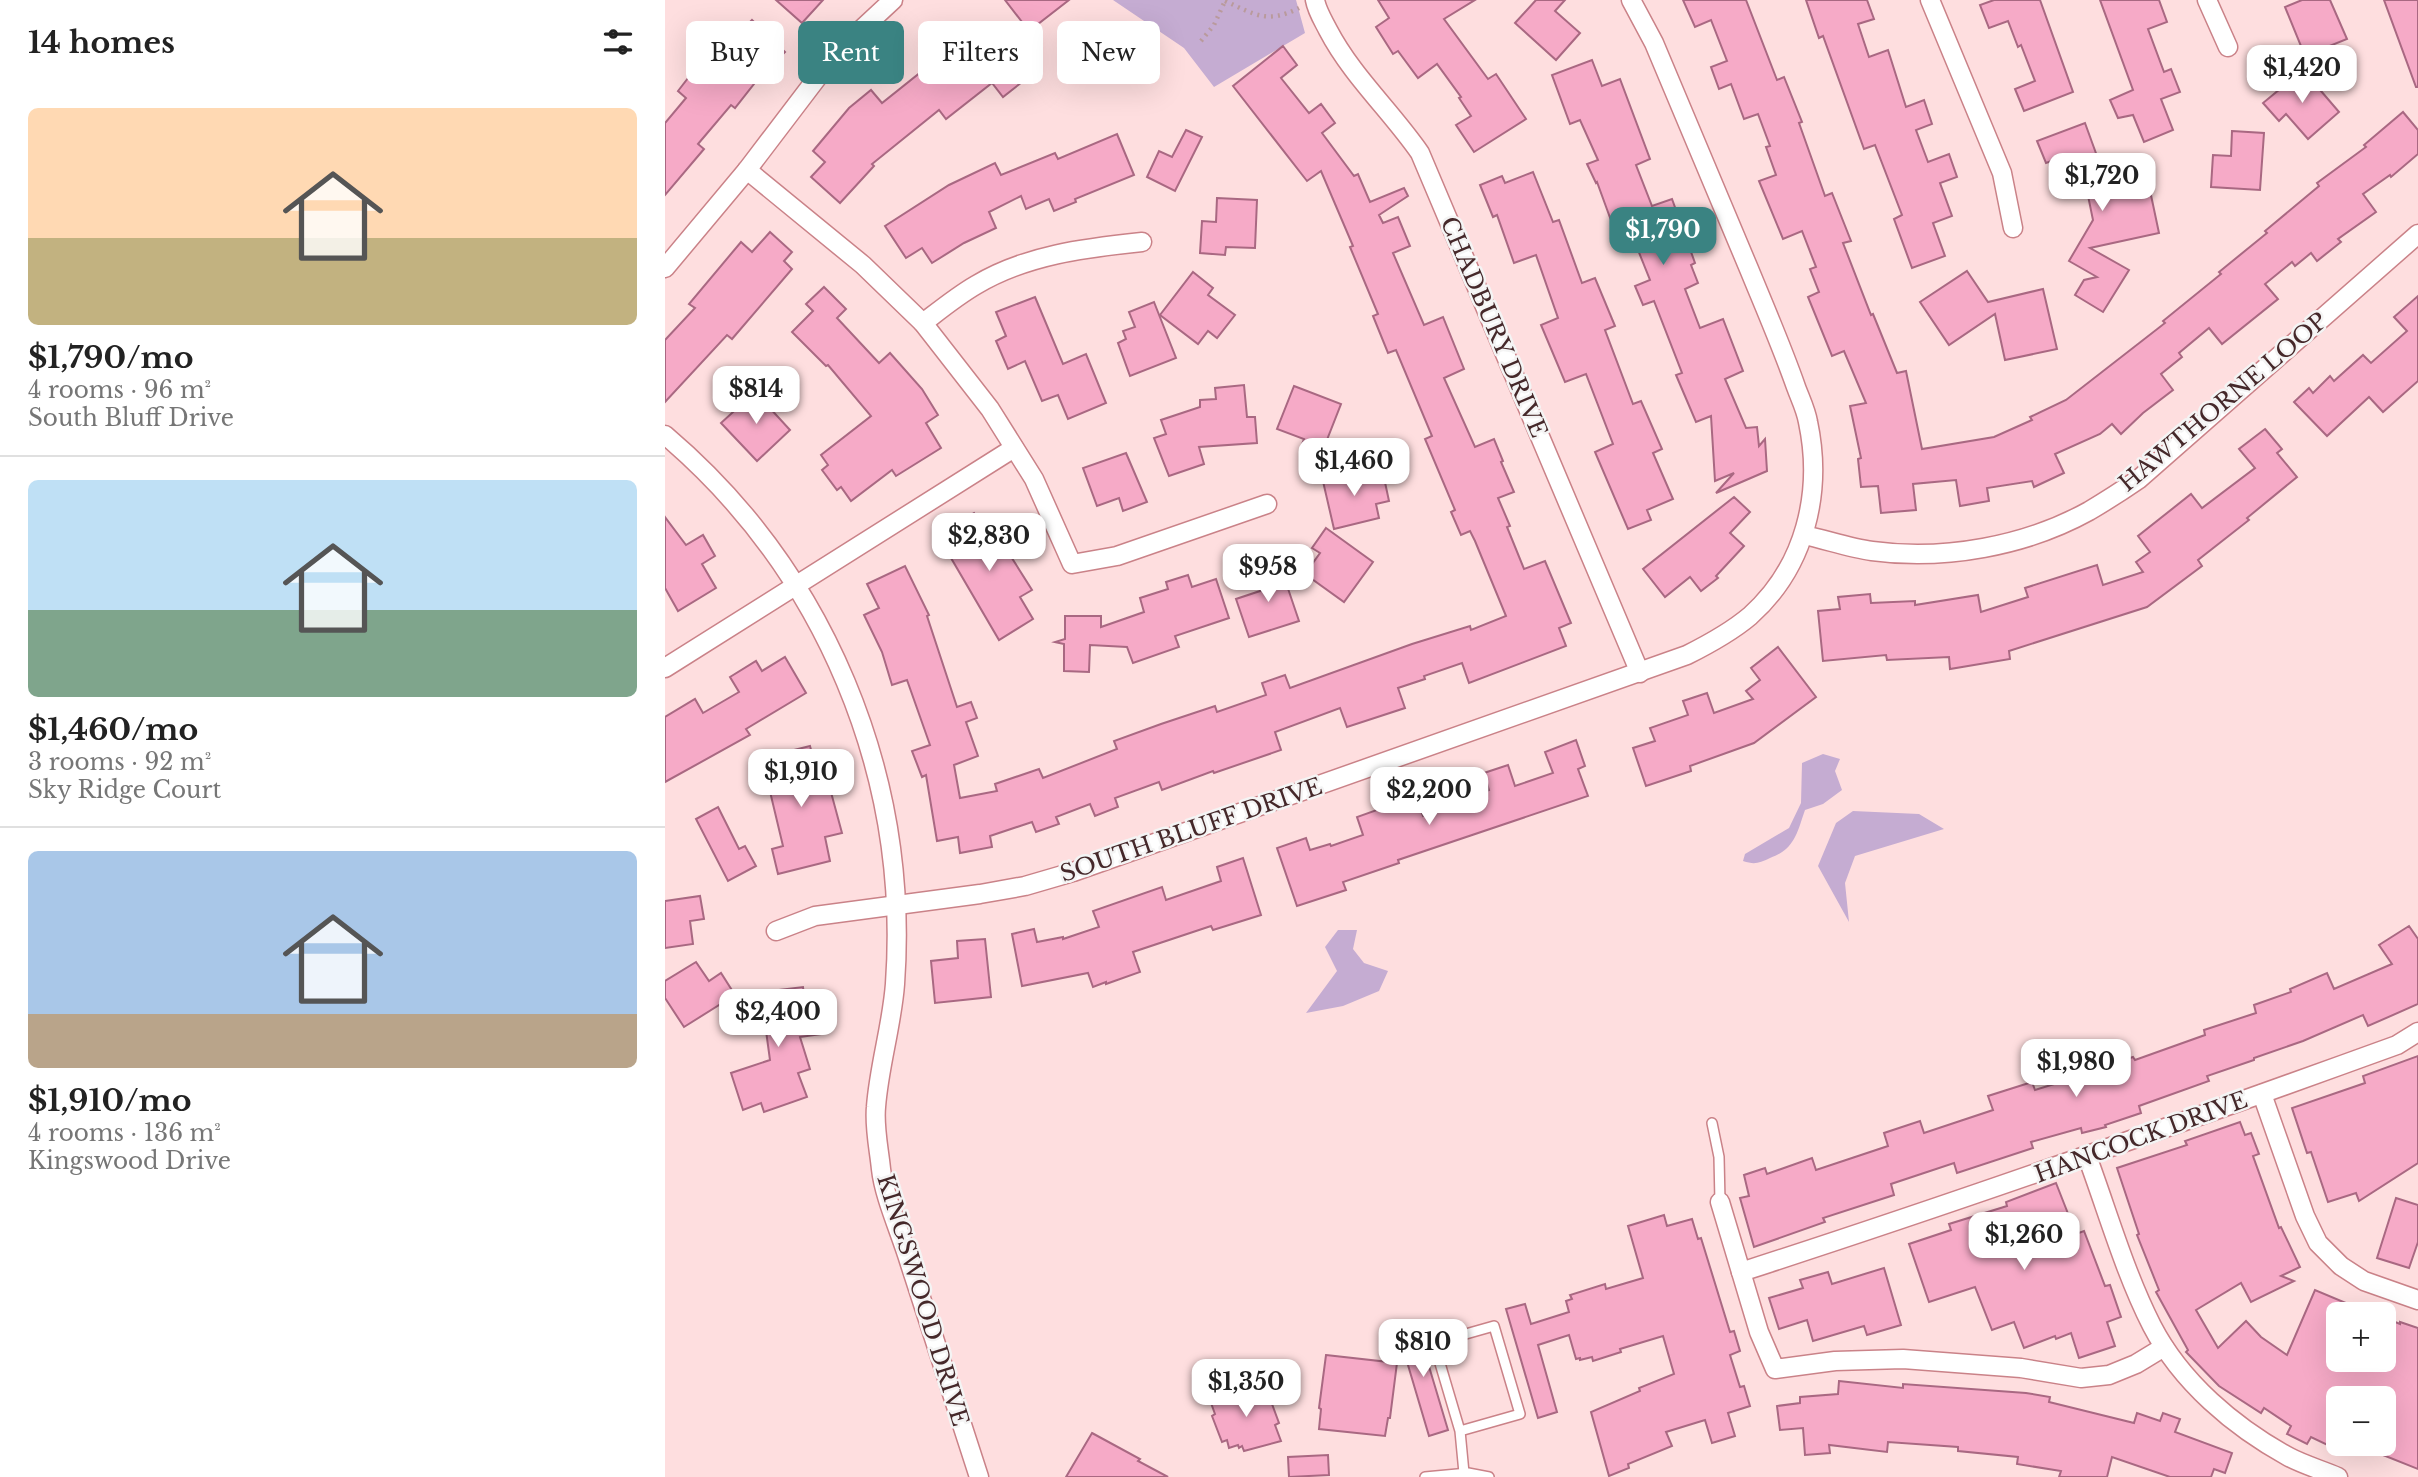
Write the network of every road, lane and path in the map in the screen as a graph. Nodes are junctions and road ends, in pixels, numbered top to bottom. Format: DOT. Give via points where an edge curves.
graph roads {
  1 [pos="893,0"];
  2 [pos="1315,0"];
  3 [pos="1631,0"];
  4 [pos="1930,0"];
  5 [pos="2207,0"];
  6 [pos="1225,1"];
  7 [pos="1201,41"];
  8 [pos="2228,47"];
  9 [pos="747,170"];
  10 [pos="2013,228"];
  11 [pos="2418,234"];
  12 [pos="1142,242"];
  13 [pos="665,268"];
  14 [pos="923,323"];
  15 [pos="665,435"];
  16 [pos="1014,448"];
  17 [pos="1267,504"];
  18 [pos="1804,535"];
  19 [pos="797,586"];
  20 [pos="665,668"];
  21 [pos="1640,673"];
  22 [pos="897,905"];
  23 [pos="776,931"];
  24 [pos="2418,1032"];
  25 [pos="2262,1094"];
  26 [pos="1712,1123"];
  27 [pos="2087,1156"];
  28 [pos="1720,1202"];
  29 [pos="1741,1272"];
  30 [pos="2418,1300"];
  31 [pos="2164,1347"];
  32 [pos="1461,1431"];
  33 [pos="1464,1474"];
  34 [pos="979,1477"];
  35 [pos="1425,1477"];
  36 [pos="1489,1477"];
  37 [pos="2338,1477"];
  1 -- 9 [label="street" via="837,53"];
  2 -- 6 [label="path" via="1274,18"];
  2 -- 21 [label="street, CHADBURY DRIVE" via="1339,51 1420,153"];
  3 -- 18 [label="street, SOUTH BLUFF DRIVE" via="1654,43 1787,360 1808,421 1814,466"];
  4 -- 10 [label="street" via="2002,173"];
  5 -- 8 [label="street"];
  6 -- 7 [label="path"];
  9 -- 13 [label="street"];
  9 -- 14 [label="street" via="863,265"];
  11 -- 18 [label="street, HAWTHORNE LOOP" via="2139,479 2088,512 2026,537 1969,551 1913,555 1870,551"];
  12 -- 14 [label="street" via="1092,247 1021,263 976,285"];
  14 -- 16 [label="street"];
  15 -- 19 [label="street, KINGSWOOD DRIVE" via="736,504"];
  16 -- 17 [label="street" via="1034,479 1072,564 1117,556"];
  16 -- 19 [label="street"];
  18 -- 21 [label="street, SOUTH BLUFF DRIVE" via="1774,590 1750,615 1722,637"];
  19 -- 20 [label="street"];
  19 -- 22 [label="street, KINGSWOOD DRIVE" via="825,635 867,737 884,801"];
  21 -- 22 [label="street, SOUTH BLUFF DRIVE" via="1073,872 1014,888"];
  22 -- 23 [label="street, SOUTH BLUFF DRIVE" via="815,916"];
  22 -- 34 [label="street, KINGSWOOD DRIVE" via="895,985 875,1110 882,1174"];
  24 -- 25 [label="street, HANCOCK DRIVE" via="2396,1045"];
  25 -- 27 [label="street, HANCOCK DRIVE"];
  25 -- 30 [label="street" via="2318,1243 2340,1266 2364,1281"];
  26 -- 28 [label="lane" via="1719,1157"];
  27 -- 29 [label="street, HANCOCK DRIVE"];
  27 -- 31 [label="street" via="2138,1294"];
  28 -- 29 [label="street"];
  29 -- 31 [label="street" via="1775,1369 1903,1359 2021,1368 2081,1378 2109,1375"];
  31 -- 37 [label="street" via="2210,1402 2248,1432 2290,1458"];
  32 -- 32 [label="lane" via="1434,1343 1494,1326 1520,1414"];
  32 -- 33 [label="lane"];
  33 -- 35 [label="lane"];
  33 -- 36 [label="lane"];
}
